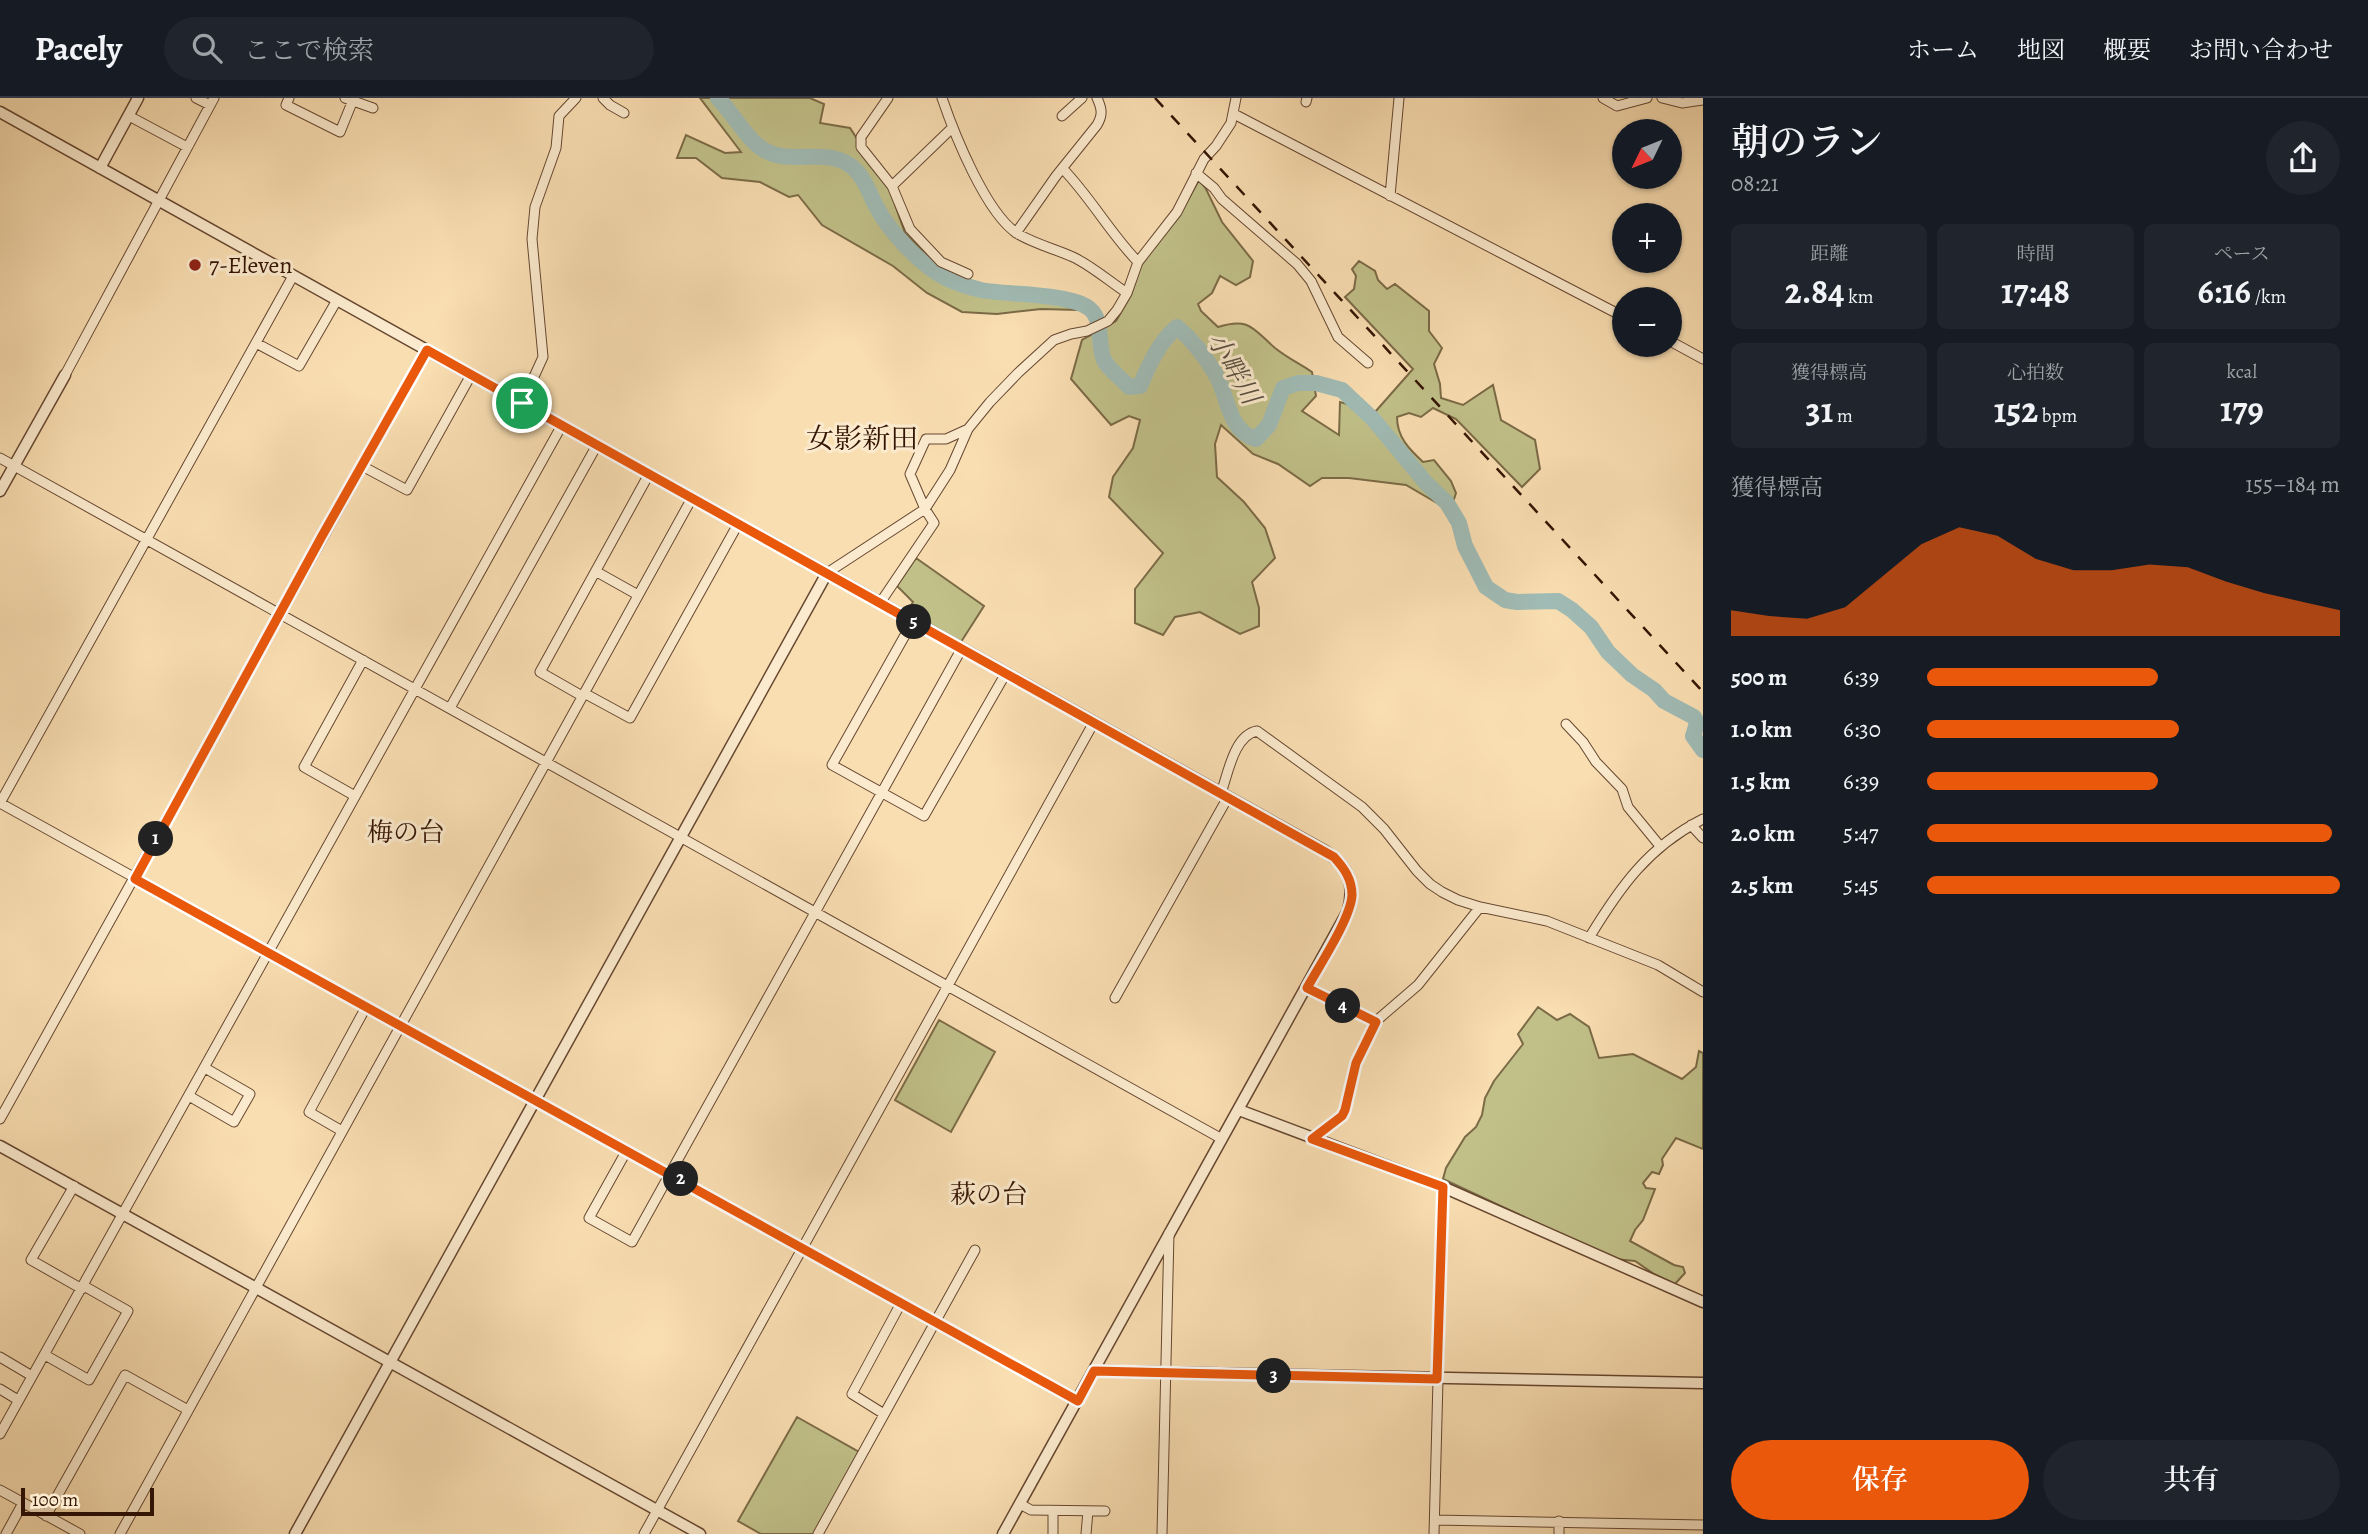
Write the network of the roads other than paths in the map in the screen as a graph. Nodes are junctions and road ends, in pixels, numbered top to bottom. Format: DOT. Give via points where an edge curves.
graph roads {
  1 [pos="138,98"];
  2 [pos="196,98"];
  3 [pos="289,98"];
  4 [pos="576,98"];
  5 [pos="603,98"];
  6 [pos="888,98"];
  7 [pos="942,98"];
  8 [pos="1082,98"];
  9 [pos="1097,98"];
  10 [pos="1236,98"];
  11 [pos="1399,98"];
  12 [pos="1603,98"];
  13 [pos="1647,98"];
  14 [pos="1662,98"];
  15 [pos="349,99"];
  16 [pos="1703,100"];
  17 [pos="212,102"];
  18 [pos="373,108"];
  19 [pos="0,112"];
  20 [pos="624,113"];
  21 [pos="1234,114"];
  22 [pos="129,116"];
  23 [pos="1062,116"];
  24 [pos="952,128"];
  25 [pos="187,147"];
  26 [pos="100,168"];
  27 [pos="1063,169"];
  28 [pos="1196,173"];
  29 [pos="892,186"];
  30 [pos="1390,196"];
  31 [pos="160,201"];
  32 [pos="1016,233"];
  33 [pos="1138,262"];
  34 [pos="968,274"];
  35 [pos="293,276"];
  36 [pos="1127,293"];
  37 [pos="337,300"];
  38 [pos="1612,311"];
  39 [pos="256,343"];
  40 [pos="1682,348"];
  41 [pos="427,350"];
  42 [pos="1703,359"];
  43 [pos="1368,363"];
  44 [pos="65,375"];
  45 [pos="471,375"];
  46 [pos="522,403"];
  47 [pos="562,425"];
  48 [pos="968,429"];
  49 [pos="597,446"];
  50 [pos="0,458"];
  51 [pos="14,466"];
  52 [pos="362,466"];
  53 [pos="649,474"];
  54 [pos="0,491"];
  55 [pos="692,498"];
  56 [pos="925,509"];
  57 [pos="738,524"];
  58 [pos="147,539"];
  59 [pos="597,572"];
  60 [pos="827,573"];
  61 [pos="638,595"];
  62 [pos="880,603"];
  63 [pos="280,614"];
  64 [pos="914,621"];
  65 [pos="962,648"];
  66 [pos="363,660"];
  67 [pos="1006,673"];
  68 [pos="415,688"];
  69 [pos="583,694"];
  70 [pos="450,708"];
  71 [pos="1094,722"];
  72 [pos="1566,724"];
  73 [pos="546,762"];
  74 [pos="882,792"];
  75 [pos="1225,795"];
  76 [pos="355,796"];
  77 [pos="0,803"];
  78 [pos="1703,819"];
  79 [pos="1691,825"];
  80 [pos="681,838"];
  81 [pos="1703,838"];
  82 [pos="1660,846"];
  83 [pos="135,879"];
  84 [pos="1480,906"];
  85 [pos="815,912"];
  86 [pos="1589,938"];
  87 [pos="268,952"];
  88 [pos="949,987"];
  89 [pos="1307,988"];
  90 [pos="1703,992"];
  91 [pos="1115,998"];
  92 [pos="366,1007"];
  93 [pos="1376,1022"];
  94 [pos="401,1027"];
  95 [pos="205,1069"];
  96 [pos="189,1096"];
  97 [pos="536,1100"];
  98 [pos="1239,1111"];
  99 [pos="0,1119"];
  100 [pos="342,1131"];
  101 [pos="1222,1139"];
  102 [pos="1312,1139"];
  103 [pos="0,1146"];
  104 [pos="627,1150"];
  105 [pos="670,1173"];
  106 [pos="74,1186"];
  107 [pos="1443,1187"];
  108 [pos="122,1214"];
  109 [pos="1170,1232"];
  110 [pos="803,1250"];
  111 [pos="975,1250"];
  112 [pos="83,1287"];
  113 [pos="257,1287"];
  114 [pos="1703,1302"];
  115 [pos="901,1303"];
  116 [pos="936,1323"];
  117 [pos="45,1355"];
  118 [pos="0,1357"];
  119 [pos="390,1363"];
  120 [pos="1094,1371"];
  121 [pos="1165,1373"];
  122 [pos="32,1376"];
  123 [pos="1437,1379"];
  124 [pos="1703,1383"];
  125 [pos="0,1389"];
  126 [pos="19,1400"];
  127 [pos="1078,1401"];
  128 [pos="188,1410"];
  129 [pos="884,1414"];
  130 [pos="0,1434"];
  131 [pos="0,1490"];
  132 [pos="23,1503"];
  133 [pos="1020,1504"];
  134 [pos="657,1511"];
  135 [pos="1053,1511"];
  136 [pos="1088,1511"];
  137 [pos="1105,1511"];
  138 [pos="46,1516"];
  139 [pos="1435,1520"];
  140 [pos="1559,1521"];
  141 [pos="1581,1522"];
  142 [pos="1703,1525"];
  143 [pos="6,1534"];
  144 [pos="80,1534"];
  145 [pos="120,1534"];
  146 [pos="295,1534"];
  147 [pos="644,1534"];
  148 [pos="700,1534"];
  149 [pos="818,1534"];
  150 [pos="1003,1534"];
  151 [pos="1053,1534"];
  152 [pos="1086,1534"];
  153 [pos="1163,1534"];
  154 [pos="1434,1534"];
  155 [pos="1559,1534"];
  156 [pos="1580,1534"];
  1 -- 22 [label="street"];
  2 -- 17 [label="street"];
  3 -- 15 [label="street" via="285,105 340,132"];
  4 -- 46 [label="street" via="559,116 556,148 535,207 532,239 543,356"];
  5 -- 20 [label="street"];
  6 -- 29 [label="street" via="861,137 861,147"];
  7 -- 24 [label="street"];
  8 -- 23 [label="street"];
  9 -- 27 [label="street" via="1102,117"];
  10 -- 21 [label="street"];
  11 -- 30 [label="street"];
  12 -- 13 [label="street" via="1617,106"];
  14 -- 16 [label="street" via="1682,103"];
  15 -- 18 [label="street"];
  17 -- 25 [label="street"];
  19 -- 26 [label="street"];
  21 -- 28 [label="street"];
  21 -- 30 [label="street"];
  22 -- 25 [label="street"];
  22 -- 26 [label="street"];
  24 -- 29 [label="street"];
  24 -- 32 [label="street" via="984,192"];
  25 -- 31 [label="street"];
  26 -- 31 [label="street"];
  27 -- 32 [label="street"];
  27 -- 33 [label="street"];
  28 -- 33 [label="street" via="1177,212"];
  28 -- 43 [label="street" via="1297,264 1311,281 1338,337"];
  29 -- 34 [label="street" via="910,229 941,262"];
  30 -- 38 [label="street"];
  31 -- 35 [label="street"];
  31 -- 44 [label="street"];
  32 -- 36 [label="street" via="1074,258"];
  33 -- 36 [label="street"];
  35 -- 37 [label="street"];
  35 -- 39 [label="street"];
  36 -- 48 [label="street" via="1106,322 1054,340"];
  37 -- 39 [label="street" via="299,366"];
  37 -- 41 [label="street"];
  39 -- 58 [label="street"];
  40 -- 42 [label="street"];
  41 -- 45 [label="street"];
  41 -- 52 [label="street"];
  44 -- 51 [label="street"];
  45 -- 46 [label="street"];
  45 -- 52 [label="street" via="407,490"];
  46 -- 47 [label="street"];
  47 -- 49 [label="street"];
  47 -- 68 [label="street"];
  48 -- 56 [label="street" via="950,470"];
  48 -- 56 [label="street" via="946,439 926,439 911,474"];
  49 -- 53 [label="street"];
  49 -- 70 [label="street"];
  50 -- 51 [label="street"];
  51 -- 54 [label="street"];
  51 -- 58 [label="street"];
  52 -- 63 [label="street"];
  53 -- 55 [label="street"];
  53 -- 59 [label="street"];
  55 -- 57 [label="street"];
  55 -- 61 [label="street"];
  56 -- 60 [label="street"];
  56 -- 62 [label="street" via="934,523"];
  57 -- 60 [label="street"];
  57 -- 69 [label="street" via="630,718"];
  58 -- 63 [label="street"];
  58 -- 77 [label="street"];
  59 -- 61 [label="street"];
  59 -- 69 [label="street" via="540,672"];
  60 -- 62 [label="street"];
  60 -- 80 [label="street"];
  61 -- 69 [label="street"];
  62 -- 64 [label="street"];
  63 -- 66 [label="street"];
  63 -- 83 [label="street"];
  64 -- 65 [label="street"];
  64 -- 74 [label="street" via="832,765"];
  65 -- 67 [label="street"];
  65 -- 74 [label="street"];
  66 -- 68 [label="street"];
  66 -- 76 [label="street" via="304,767"];
  67 -- 71 [label="street"];
  67 -- 74 [label="street" via="925,816"];
  68 -- 70 [label="street"];
  68 -- 76 [label="street"];
  69 -- 73 [label="street"];
  70 -- 73 [label="street"];
  71 -- 75 [label="street"];
  71 -- 88 [label="street"];
  72 -- 82 [label="street" via="1622,789 1628,807"];
  73 -- 80 [label="street"];
  73 -- 94 [label="street"];
  74 -- 85 [label="street"];
  75 -- 84 [label="street" via="1236,753 1245,737 1257,731 1362,807 1430,884"];
  75 -- 89 [label="street" via="1325,851 1347,873 1352,895 1349,911"];
  75 -- 91 [label="street"];
  76 -- 87 [label="street"];
  77 -- 83 [label="street"];
  78 -- 79 [label="street"];
  79 -- 81 [label="street"];
  79 -- 82 [label="street"];
  80 -- 85 [label="street"];
  80 -- 97 [label="street"];
  82 -- 86 [label="street" via="1633,872"];
  83 -- 87 [label="street"];
  83 -- 99 [label="street"];
  84 -- 86 [label="street" via="1547,921"];
  84 -- 93 [label="street" via="1418,985"];
  85 -- 88 [label="street"];
  85 -- 105 [label="street"];
  86 -- 90 [label="street" via="1658,965"];
  87 -- 92 [label="street"];
  87 -- 95 [label="street"];
  88 -- 101 [label="street"];
  88 -- 110 [label="street"];
  89 -- 93 [label="street"];
  89 -- 98 [label="street"];
  92 -- 94 [label="street"];
  92 -- 100 [label="street" via="309,1112"];
  93 -- 102 [label="street" via="1356,1063 1342,1116"];
  94 -- 97 [label="street"];
  94 -- 100 [label="street"];
  95 -- 96 [label="street"];
  95 -- 96 [label="street" via="250,1094 234,1122"];
  96 -- 108 [label="street"];
  97 -- 104 [label="street"];
  97 -- 119 [label="street"];
  98 -- 101 [label="street"];
  98 -- 102 [label="street"];
  100 -- 113 [label="street"];
  101 -- 109 [label="street"];
  102 -- 107 [label="street"];
  103 -- 106 [label="street"];
  104 -- 105 [label="street"];
  104 -- 105 [label="street" via="589,1218 632,1242"];
  105 -- 110 [label="street"];
  106 -- 108 [label="street"];
  106 -- 112 [label="street" via="32,1260"];
  107 -- 114 [label="street"];
  107 -- 123 [label="street"];
  108 -- 112 [label="street"];
  108 -- 113 [label="street"];
  109 -- 120 [label="street"];
  109 -- 121 [label="street"];
  110 -- 115 [label="street"];
  110 -- 134 [label="street"];
  111 -- 116 [label="street"];
  112 -- 117 [label="street"];
  112 -- 117 [label="street" via="128,1311 89,1380"];
  113 -- 119 [label="street"];
  113 -- 128 [label="street"];
  115 -- 116 [label="street"];
  115 -- 129 [label="street" via="852,1394"];
  116 -- 127 [label="street"];
  116 -- 129 [label="street"];
  117 -- 122 [label="street"];
  118 -- 122 [label="street"];
  119 -- 134 [label="street"];
  119 -- 146 [label="street"];
  120 -- 121 [label="street"];
  120 -- 127 [label="street"];
  121 -- 123 [label="street"];
  121 -- 153 [label="street"];
  122 -- 126 [label="street"];
  123 -- 124 [label="street"];
  123 -- 139 [label="street"];
  125 -- 126 [label="street"];
  126 -- 130 [label="street"];
  127 -- 133 [label="street"];
  128 -- 138 [label="street" via="125,1375"];
  128 -- 145 [label="street"];
  129 -- 149 [label="street"];
  131 -- 132 [label="street"];
  132 -- 138 [label="street"];
  132 -- 143 [label="street"];
  133 -- 135 [label="street" via="1031,1510"];
  133 -- 150 [label="street"];
  134 -- 147 [label="street"];
  134 -- 148 [label="street"];
  135 -- 136 [label="street"];
  135 -- 151 [label="street"];
  136 -- 137 [label="street"];
  136 -- 152 [label="street"];
  138 -- 144 [label="street"];
  139 -- 140 [label="street"];
  139 -- 154 [label="street"];
  140 -- 141 [label="street"];
  140 -- 155 [label="street"];
  141 -- 142 [label="street"];
  141 -- 156 [label="street"];
}
